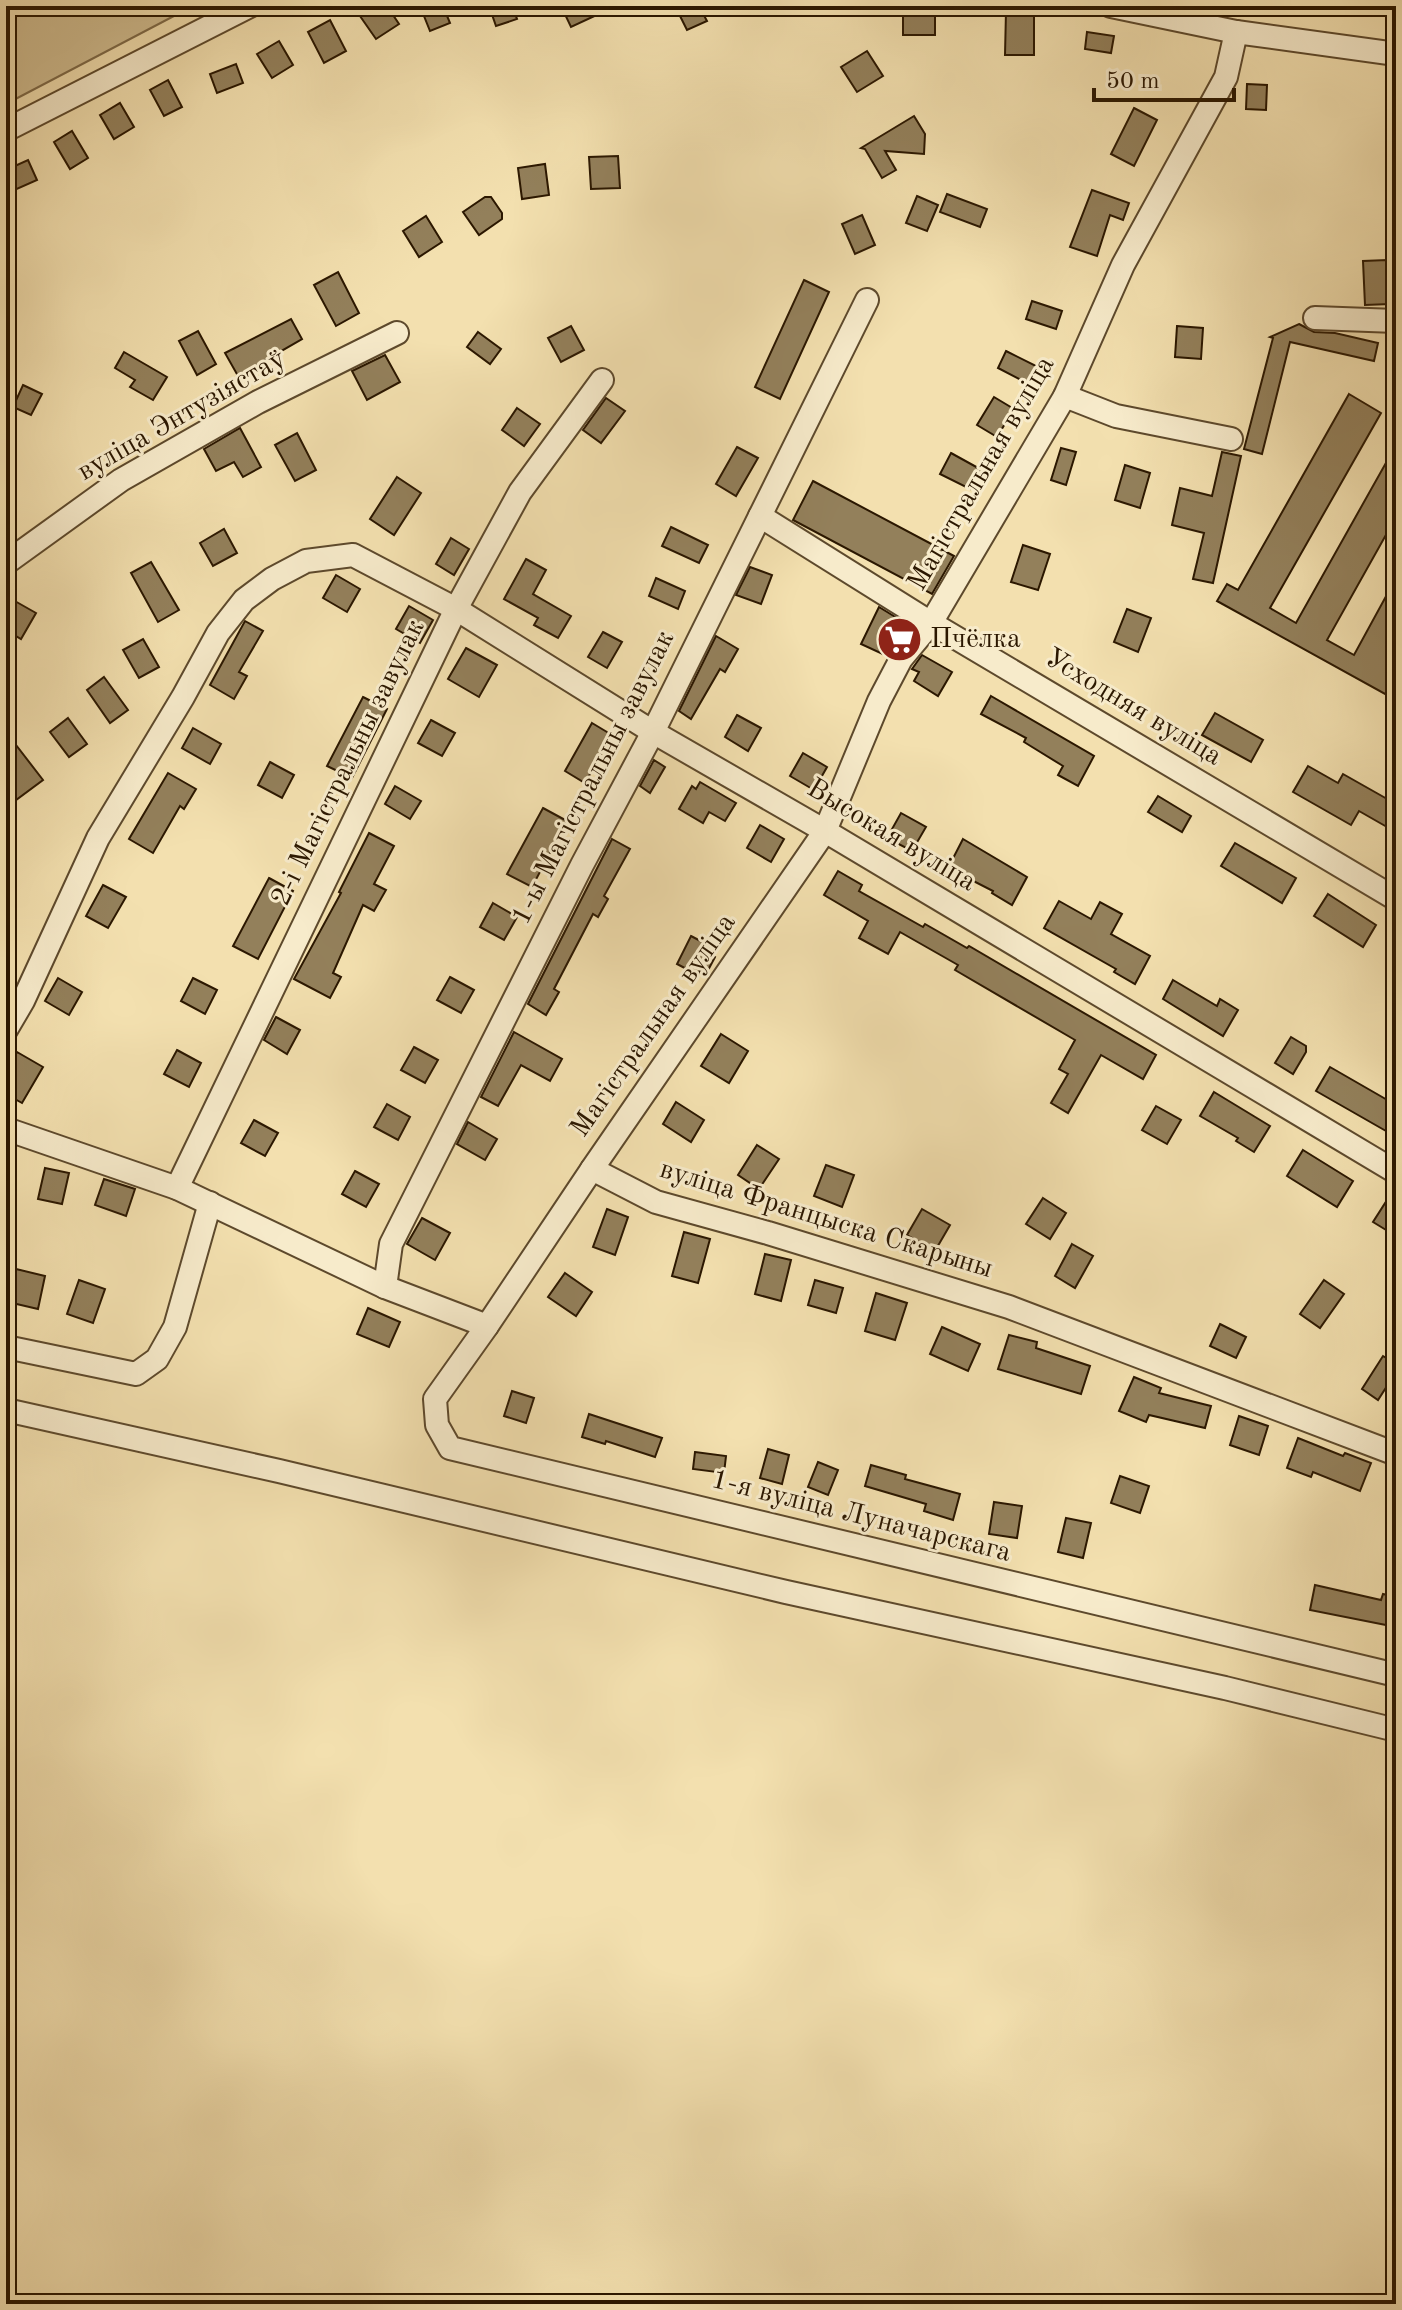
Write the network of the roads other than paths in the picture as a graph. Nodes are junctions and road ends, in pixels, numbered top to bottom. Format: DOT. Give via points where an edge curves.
graph roads {
  1 [pos="250,6"];
  2 [pos="1111,6"];
  3 [pos="1236,32"];
  4 [pos="1396,54"];
  5 [pos="6,130"];
  6 [pos="867,300"];
  7 [pos="1315,318"];
  8 [pos="1396,321"];
  9 [pos="397,333"];
  10 [pos="602,380"];
  11 [pos="1065,396"];
  12 [pos="1231,439"];
  13 [pos="760,516"];
  14 [pos="6,563"];
  15 [pos="456,609"];
  16 [pos="931,623"];
  17 [pos="653,732"];
  18 [pos="825,831"];
  19 [pos="1396,899"];
  20 [pos="6,1030"];
  21 [pos="6,1129"];
  22 [pos="592,1169"];
  23 [pos="1396,1172"];
  24 [pos="177,1188"];
  25 [pos="210,1203"];
  26 [pos="385,1287"];
  27 [pos="487,1326"];
  28 [pos="6,1347"];
  29 [pos="6,1410"];
  30 [pos="1396,1454"];
  31 [pos="1396,1675"];
  32 [pos="1396,1730"];
  1 -- 5 [label="street"];
  2 -- 3 [label="street"];
  3 -- 4 [label="street"];
  3 -- 11 [label="street, Магістральная вуліца" via="1226,77 1123,265"];
  6 -- 13 [label="street, 1-ы Магістральны завулак"];
  7 -- 8 [label="street"];
  9 -- 14 [label="street, вуліца Энтузіястаў" via="258,402 121,480"];
  10 -- 15 [label="street, 2-і Магістральны завулак" via="520,492"];
  11 -- 12 [label="street" via="1116,416"];
  11 -- 16 [label="street, Магістральная вуліца"];
  13 -- 16 [label="street, Усходняя вуліца"];
  13 -- 17 [label="street, 1-ы Магістральны завулак"];
  15 -- 17 [label="street, Высокая вуліца"];
  15 -- 20 [label="street, Высокая вуліца" via="353,555 306,561 244,600 218,633 98,838"];
  15 -- 24 [label="street, 2-і Магістральны завулак"];
  16 -- 18 [label="street, Магістральная вуліца" via="901,659 879,701"];
  16 -- 19 [label="street, Усходняя вуліца"];
  17 -- 18 [label="street, Высокая вуліца"];
  17 -- 26 [label="street, 1-ы Магістральны завулак" via="391,1244"];
  18 -- 22 [label="street, Магістральная вуліца"];
  18 -- 23 [label="street, Высокая вуліца"];
  21 -- 24 [label="street"];
  22 -- 27 [label="street"];
  22 -- 30 [label="street, вуліца Францыска Скарыны" via="656,1202 1009,1307"];
  24 -- 25 [label="street"];
  25 -- 26 [label="street"];
  25 -- 28 [label="street" via="175,1327 157,1359 136,1374"];
  26 -- 27 [label="street"];
  27 -- 31 [label="street, 1-я вуліца Луначарскага" via="435,1399 437,1425 450,1448"];
  29 -- 32 [label="street"];
}
